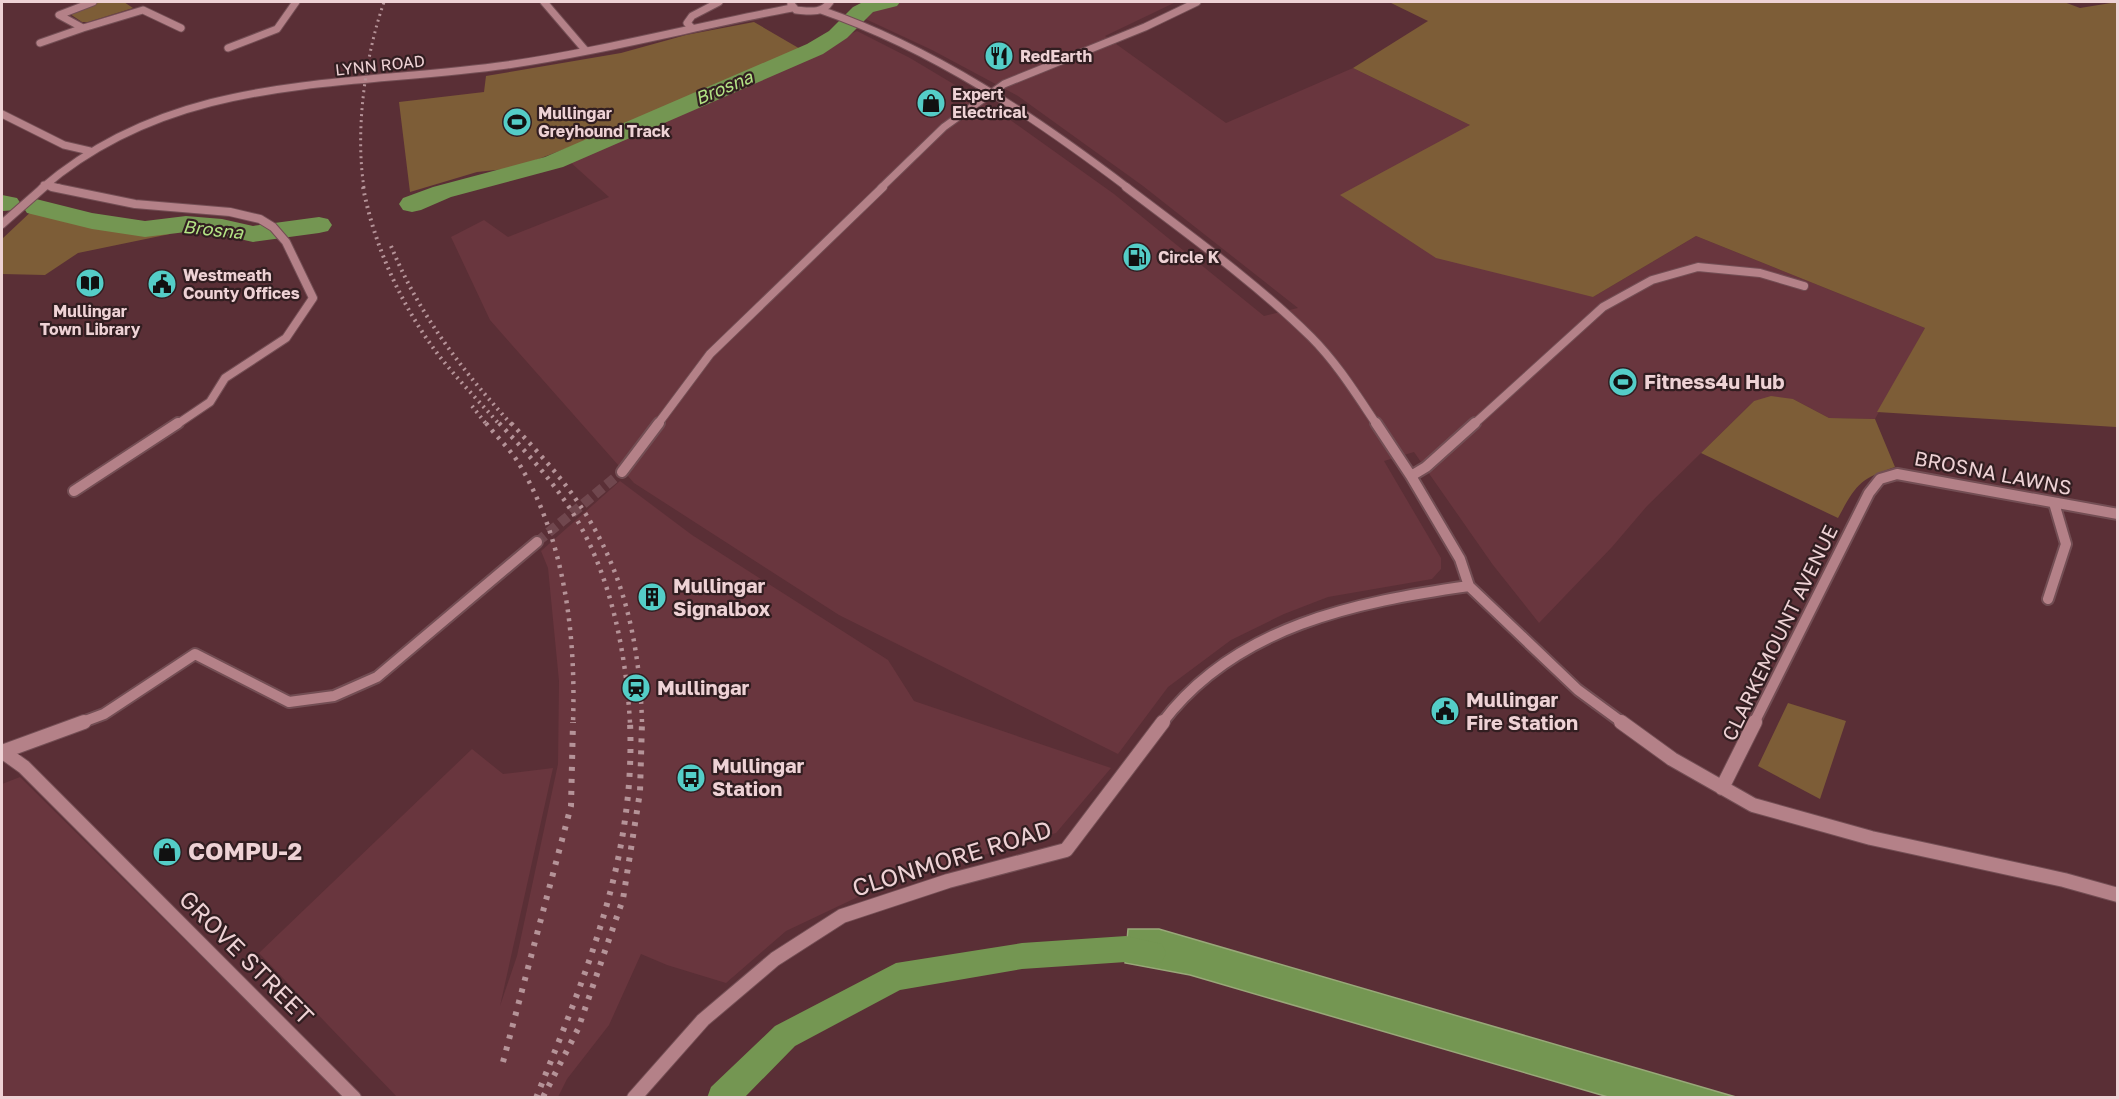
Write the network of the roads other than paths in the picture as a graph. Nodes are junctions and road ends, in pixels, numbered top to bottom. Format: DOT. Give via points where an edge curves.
graph roads {
  1 [pos="93,2"];
  2 [pos="296,2"];
  3 [pos="544,2"];
  4 [pos="719,2"];
  5 [pos="830,2"];
  6 [pos="1197,2"];
  7 [pos="792,5"];
  8 [pos="821,10"];
  9 [pos="82,28"];
  10 [pos="181,28"];
  11 [pos="692,28"];
  12 [pos="40,43"];
  13 [pos="228,48"];
  14 [pos="586,51"];
  15 [pos="992,92"];
  16 [pos="2,114"];
  17 [pos="90,152"];
  18 [pos="44,185"];
  19 [pos="2,224"];
  20 [pos="1804,286"];
  21 [pos="622,472"];
  22 [pos="1411,476"];
  23 [pos="74,491"];
  24 [pos="1869,494"];
  25 [pos="2054,503"];
  26 [pos="2118,514"];
  27 [pos="537,542"];
  28 [pos="1469,586"];
  29 [pos="2048,599"];
  30 [pos="2,754"];
  31 [pos="1722,788"];
  32 [pos="2118,895"];
  33 [pos="354,1098"];
  34 [pos="634,1098"];
  1 -- 9 [label="street" via="60,15"];
  2 -- 13 [label="street" via="277,29"];
  3 -- 14 [label="street"];
  4 -- 11 [label="street" via="692,16 687,23"];
  5 -- 8 [label="street"];
  6 -- 15 [label="street"];
  7 -- 8 [label="street, LYNN ROAD" via="802,12"];
  7 -- 11 [label="street, LYNN ROAD"];
  8 -- 15 [label="street, LYNN ROAD" via="910,46"];
  9 -- 10 [label="street" via="142,10"];
  9 -- 12 [label="street"];
  11 -- 14 [label="street, LYNN ROAD"];
  14 -- 17 [label="street, LYNN ROAD" via="505,66 241,95 177,112"];
  15 -- 21 [label="street" via="945,127 710,354"];
  15 -- 22 [label="street, LYNN ROAD" via="1087,157 1242,275 1312,338 1345,377"];
  16 -- 17 [label="street" via="64,145"];
  17 -- 18 [label="street, LYNN ROAD"];
  18 -- 19 [label="street, LYNN ROAD"];
  18 -- 23 [label="street" via="150,207 220,210 259,219 273,226 288,243 313,298 286,338 225,378 210,402"];
  20 -- 22 [label="street" via="1760,273 1698,267 1652,280 1603,307 1426,467"];
  22 -- 28 [label="street, LYNN ROAD" via="1460,559"];
  24 -- 25 [label="street, BROSNA LAWNS" via="1880,479 1897,474"];
  24 -- 31 [label="street, CLARKEMOUNT AVENUE"];
  25 -- 26 [label="street, BROSNA LAWNS"];
  25 -- 29 [label="street" via="2066,544"];
  27 -- 30 [label="street" via="377,678 334,696 289,702 195,654 104,714"];
  28 -- 31 [label="street" via="1578,690 1672,759"];
  28 -- 34 [label="street, CLONMORE ROAD" via="1364,604 1288,628 1239,652 1167,716 1066,850 948,881 842,916 775,959 703,1020"];
  30 -- 33 [label="street, GROVE STREET" via="32,775"];
  31 -- 32 [label="street" via="1753,805 1788,816"];
}
